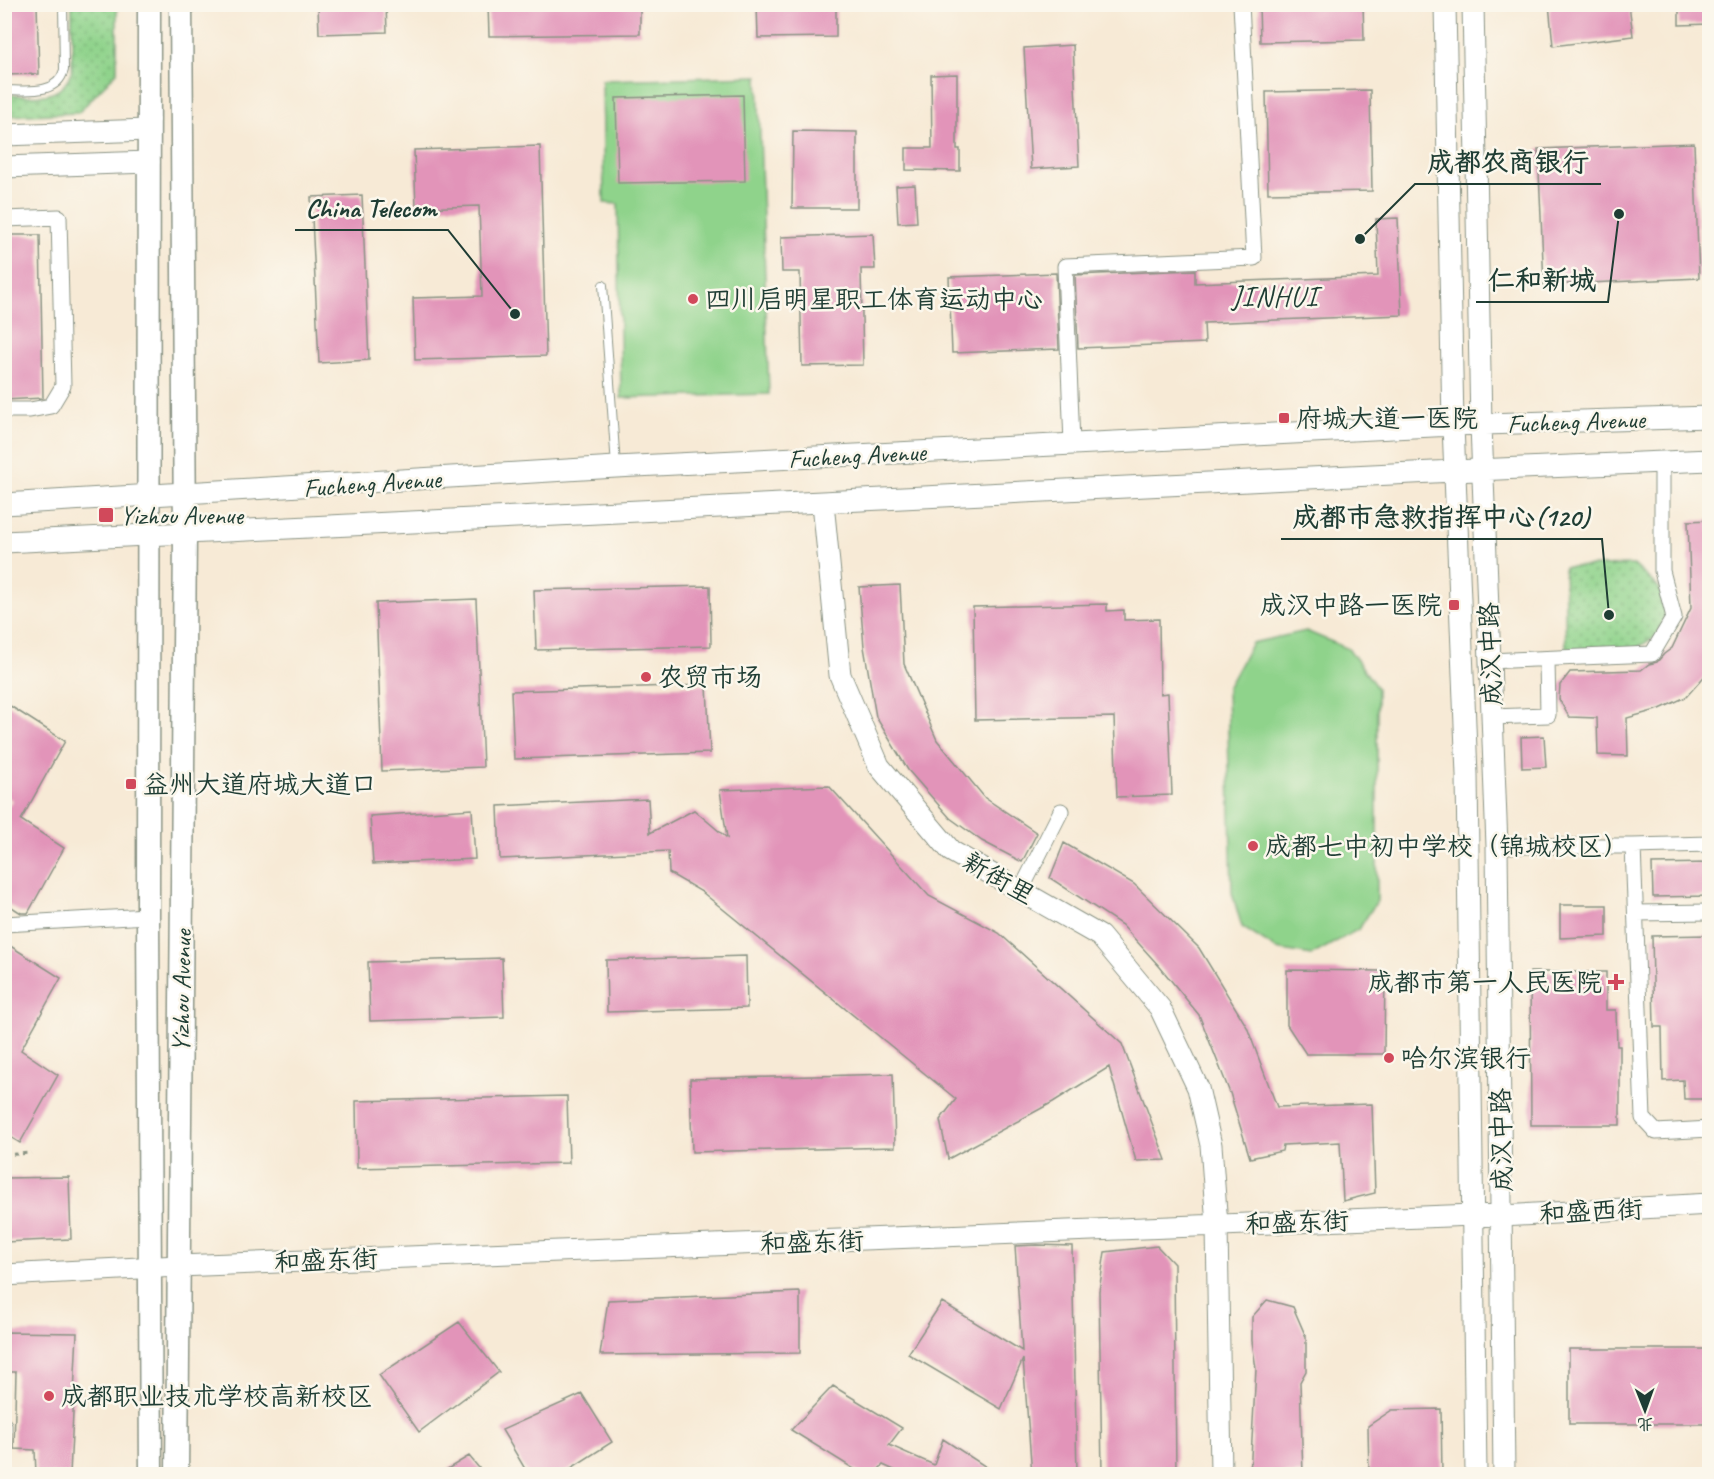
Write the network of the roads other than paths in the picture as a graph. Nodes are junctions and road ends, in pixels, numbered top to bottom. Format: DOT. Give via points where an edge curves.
graph roads {
  1 [pos="63,4"];
  2 [pos="149,4"];
  3 [pos="181,4"];
  4 [pos="1241,4"];
  5 [pos="1445,4"];
  6 [pos="1473,4"];
  7 [pos="4,90"];
  8 [pos="148,130"];
  9 [pos="4,135"];
  10 [pos="149,162"];
  11 [pos="4,166"];
  12 [pos="4,219"];
  13 [pos="603,285"];
  14 [pos="4,410"];
  15 [pos="1710,417"];
  16 [pos="1453,425"];
  17 [pos="1481,425"];
  18 [pos="1072,444"];
  19 [pos="1710,460"];
  20 [pos="1662,462"];
  21 [pos="616,467"];
  22 [pos="1484,470"];
  23 [pos="1454,471"];
  24 [pos="184,494"];
  25 [pos="148,496"];
  26 [pos="823,503"];
  27 [pos="4,504"];
  28 [pos="185,534"];
  29 [pos="149,536"];
  30 [pos="4,542"];
  31 [pos="1547,659"];
  32 [pos="1489,661"];
  33 [pos="1492,717"];
  34 [pos="1061,811"];
  35 [pos="1710,844"];
  36 [pos="1497,846"];
  37 [pos="1633,846"];
  38 [pos="1021,890"];
  39 [pos="1710,912"];
  40 [pos="1636,913"];
  41 [pos="148,916"];
  42 [pos="4,924"];
  43 [pos="1710,1129"];
  44 [pos="1710,1204"];
  45 [pos="1473,1215"];
  46 [pos="1502,1216"];
  47 [pos="1217,1226"];
  48 [pos="178,1266"];
  49 [pos="150,1268"];
  50 [pos="4,1275"];
  51 [pos="4,1425"];
  52 [pos="4,1463"];
  53 [pos="151,1474"];
  54 [pos="177,1474"];
  55 [pos="1221,1474"];
  56 [pos="1476,1474"];
  57 [pos="1504,1474"];
  1 -- 7 [label="lane" via="62,76 48,88"];
  2 -- 8 [label="main road, Yizhou Avenue"];
  3 -- 24 [label="main road, Yizhou Avenue"];
  4 -- 18 [label="street" via="1254,258 1065,266"];
  5 -- 16 [label="main road, 成汉中路"];
  6 -- 17 [label="main road, 成汉中路"];
  8 -- 9 [label="main road"];
  8 -- 10 [label="main road, Yizhou Avenue"];
  10 -- 11 [label="main road"];
  10 -- 25 [label="main road, Yizhou Avenue"];
  12 -- 14 [label="street" via="59,218 63,386 51,406"];
  13 -- 21 [label="lane"];
  15 -- 17 [label="main road, Fucheng Avenue"];
  16 -- 17 [label="main road, Fucheng Avenue"];
  16 -- 18 [label="main road, Fucheng Avenue"];
  16 -- 23 [label="main road, 成汉中路"];
  17 -- 22 [label="main road, 成汉中路"];
  18 -- 21 [label="main road, Fucheng Avenue"];
  19 -- 20 [label="main road, Fucheng Avenue"];
  20 -- 22 [label="main road, Fucheng Avenue"];
  20 -- 31 [label="street" via="1662,571 1674,617 1652,654"];
  21 -- 24 [label="main road, Fucheng Avenue"];
  22 -- 23 [label="main road, Fucheng Avenue"];
  22 -- 32 [label="main road, 成汉中路"];
  23 -- 26 [label="main road, Fucheng Avenue"];
  23 -- 45 [label="main road, 成汉中路" via="1467,775"];
  24 -- 25 [label="main road, Fucheng Avenue"];
  24 -- 28 [label="main road, Yizhou Avenue"];
  25 -- 27 [label="main road, Fucheng Avenue"];
  25 -- 29 [label="main road, Yizhou Avenue"];
  26 -- 28 [label="main road, Fucheng Avenue"];
  26 -- 38 [label="main road, 新街里" via="840,675 879,766 951,851"];
  28 -- 29 [label="main road, Fucheng Avenue"];
  28 -- 48 [label="main road, Yizhou Avenue"];
  29 -- 30 [label="main road, Fucheng Avenue"];
  29 -- 41 [label="main road, Yizhou Avenue"];
  31 -- 32 [label="street"];
  31 -- 33 [label="street" via="1548,715"];
  32 -- 33 [label="main road, 成汉中路"];
  33 -- 36 [label="main road, 成汉中路"];
  34 -- 38 [label="street"];
  35 -- 37 [label="street"];
  36 -- 37 [label="street"];
  36 -- 46 [label="main road, 成汉中路"];
  37 -- 40 [label="street"];
  38 -- 47 [label="main road, 新街里" via="1100,936 1160,1008 1198,1088 1211,1145"];
  39 -- 40 [label="street"];
  40 -- 43 [label="street" via="1643,1118 1656,1132"];
  41 -- 42 [label="street"];
  41 -- 49 [label="main road, Yizhou Avenue"];
  44 -- 46 [label="main road, 和盛西街"];
  45 -- 46 [label="main road, 和盛西街"];
  45 -- 47 [label="main road, 和盛东街"];
  45 -- 56 [label="main road, 成汉中路"];
  46 -- 57 [label="main road, 成汉中路"];
  47 -- 48 [label="main road, 和盛东街"];
  47 -- 55 [label="main road, 新街里"];
  48 -- 49 [label="main road, 和盛东街"];
  48 -- 54 [label="main road, Yizhou Avenue"];
  49 -- 50 [label="main road, 和盛东街"];
  49 -- 53 [label="main road, Yizhou Avenue"];
  51 -- 52 [label="street"];
}
